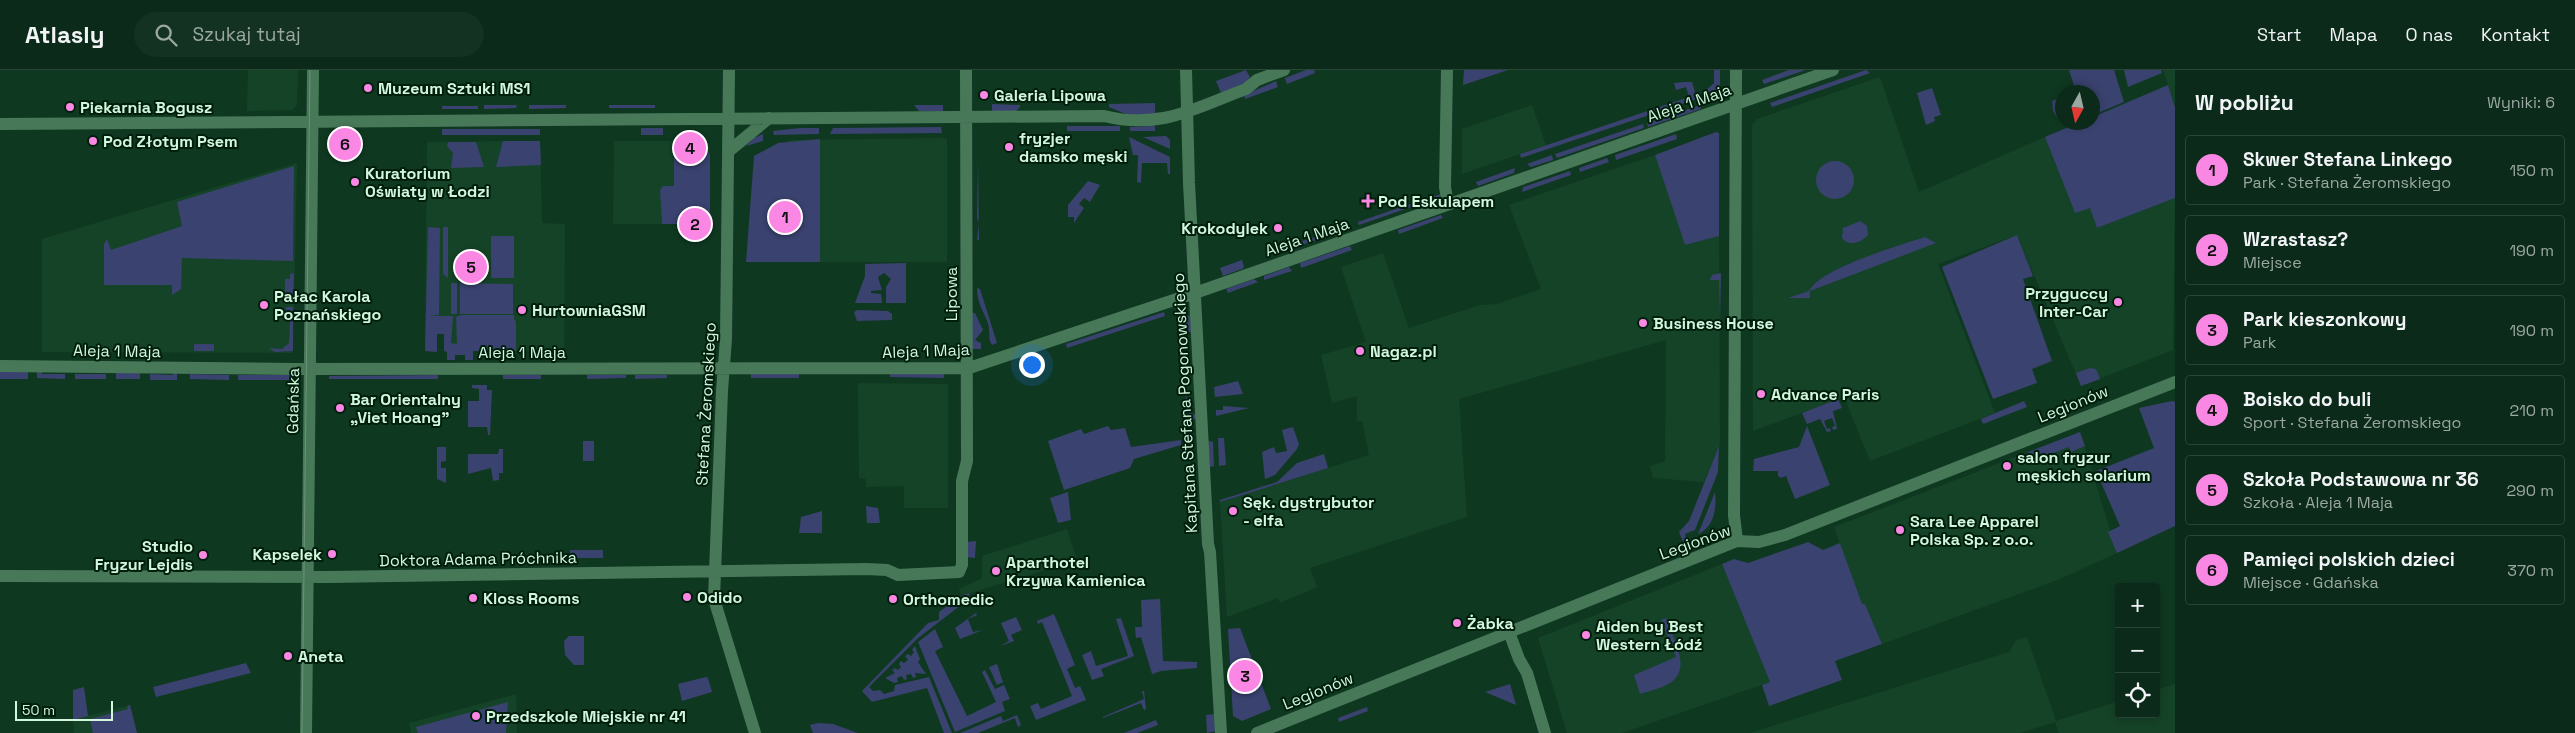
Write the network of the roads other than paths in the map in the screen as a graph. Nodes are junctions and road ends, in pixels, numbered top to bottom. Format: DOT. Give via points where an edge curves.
graph roads {
  1 [pos="313,70"];
  2 [pos="729,70"];
  3 [pos="966,70"];
  4 [pos="1186,70"];
  5 [pos="1284,70"];
  6 [pos="1447,70"];
  7 [pos="1736,70"];
  8 [pos="1833,70"];
  9 [pos="1736,104"];
  10 [pos="1188,111"];
  11 [pos="966,117"];
  12 [pos="769,118"];
  13 [pos="729,119"];
  14 [pos="312,123"];
  15 [pos="0,124"];
  16 [pos="729,151"];
  17 [pos="1448,204"];
  18 [pos="1195,293"];
  19 [pos="0,366"];
  20 [pos="310,368"];
  21 [pos="724,368"];
  22 [pos="966,368"];
  23 [pos="2175,382"];
  24 [pos="1737,541"];
  25 [pos="714,573"];
  26 [pos="955,574"];
  27 [pos="0,576"];
  28 [pos="308,577"];
  29 [pos="1509,632"];
  30 [pos="306,733"];
  31 [pos="756,733"];
  32 [pos="1221,733"];
  33 [pos="1257,733"];
  34 [pos="1545,733"];
  1 -- 14 [label="street, Gdańska"];
  2 -- 13 [label="street, Stefana Żeromskiego"];
  3 -- 11 [label="street, Lipowa"];
  4 -- 10 [label="street, Kapitana Stefana Pogonowskiego"];
  5 -- 10 [label="street" via="1258,80 1246,89"];
  6 -- 17 [label="street" via="1445,187"];
  7 -- 9 [label="street"];
  8 -- 9 [label="street, Aleja 1 Maja"];
  9 -- 17 [label="street, Aleja 1 Maja"];
  9 -- 24 [label="street" via="1734,515"];
  10 -- 11 [label="street" via="1155,121 1128,121 1104,116"];
  10 -- 18 [label="street, Kapitana Stefana Pogonowskiego"];
  11 -- 12 [label="street"];
  11 -- 22 [label="street, Lipowa"];
  12 -- 13 [label="street"];
  12 -- 16 [label="street"];
  13 -- 14 [label="street"];
  13 -- 16 [label="street, Stefana Żeromskiego"];
  14 -- 15 [label="street"];
  14 -- 20 [label="street, Gdańska"];
  16 -- 21 [label="street, Stefana Żeromskiego"];
  17 -- 18 [label="street, Aleja 1 Maja"];
  18 -- 22 [label="street, Aleja 1 Maja"];
  18 -- 32 [label="street, Kapitana Stefana Pogonowskiego"];
  19 -- 20 [label="street, Aleja 1 Maja"];
  20 -- 21 [label="street, Aleja 1 Maja"];
  20 -- 28 [label="street, Gdańska"];
  21 -- 22 [label="street, Aleja 1 Maja"];
  21 -- 25 [label="street, Stefana Żeromskiego"];
  22 -- 26 [label="street, Lipowa" via="967,461 962,481 962,569"];
  23 -- 24 [label="street, Legionów" via="1785,535 1759,542"];
  24 -- 29 [label="street, Legionów"];
  25 -- 26 [label="street, Doktora Adama Próchnika" via="866,569 887,570 898,575"];
  25 -- 28 [label="street, Doktora Adama Próchnika"];
  25 -- 31 [label="street, Stefana Żeromskiego" via="714,599"];
  27 -- 28 [label="street, Doktora Adama Próchnika"];
  28 -- 30 [label="street, Gdańska"];
  29 -- 33 [label="street, Legionów"];
  29 -- 34 [label="street" via="1527,672"];
}
